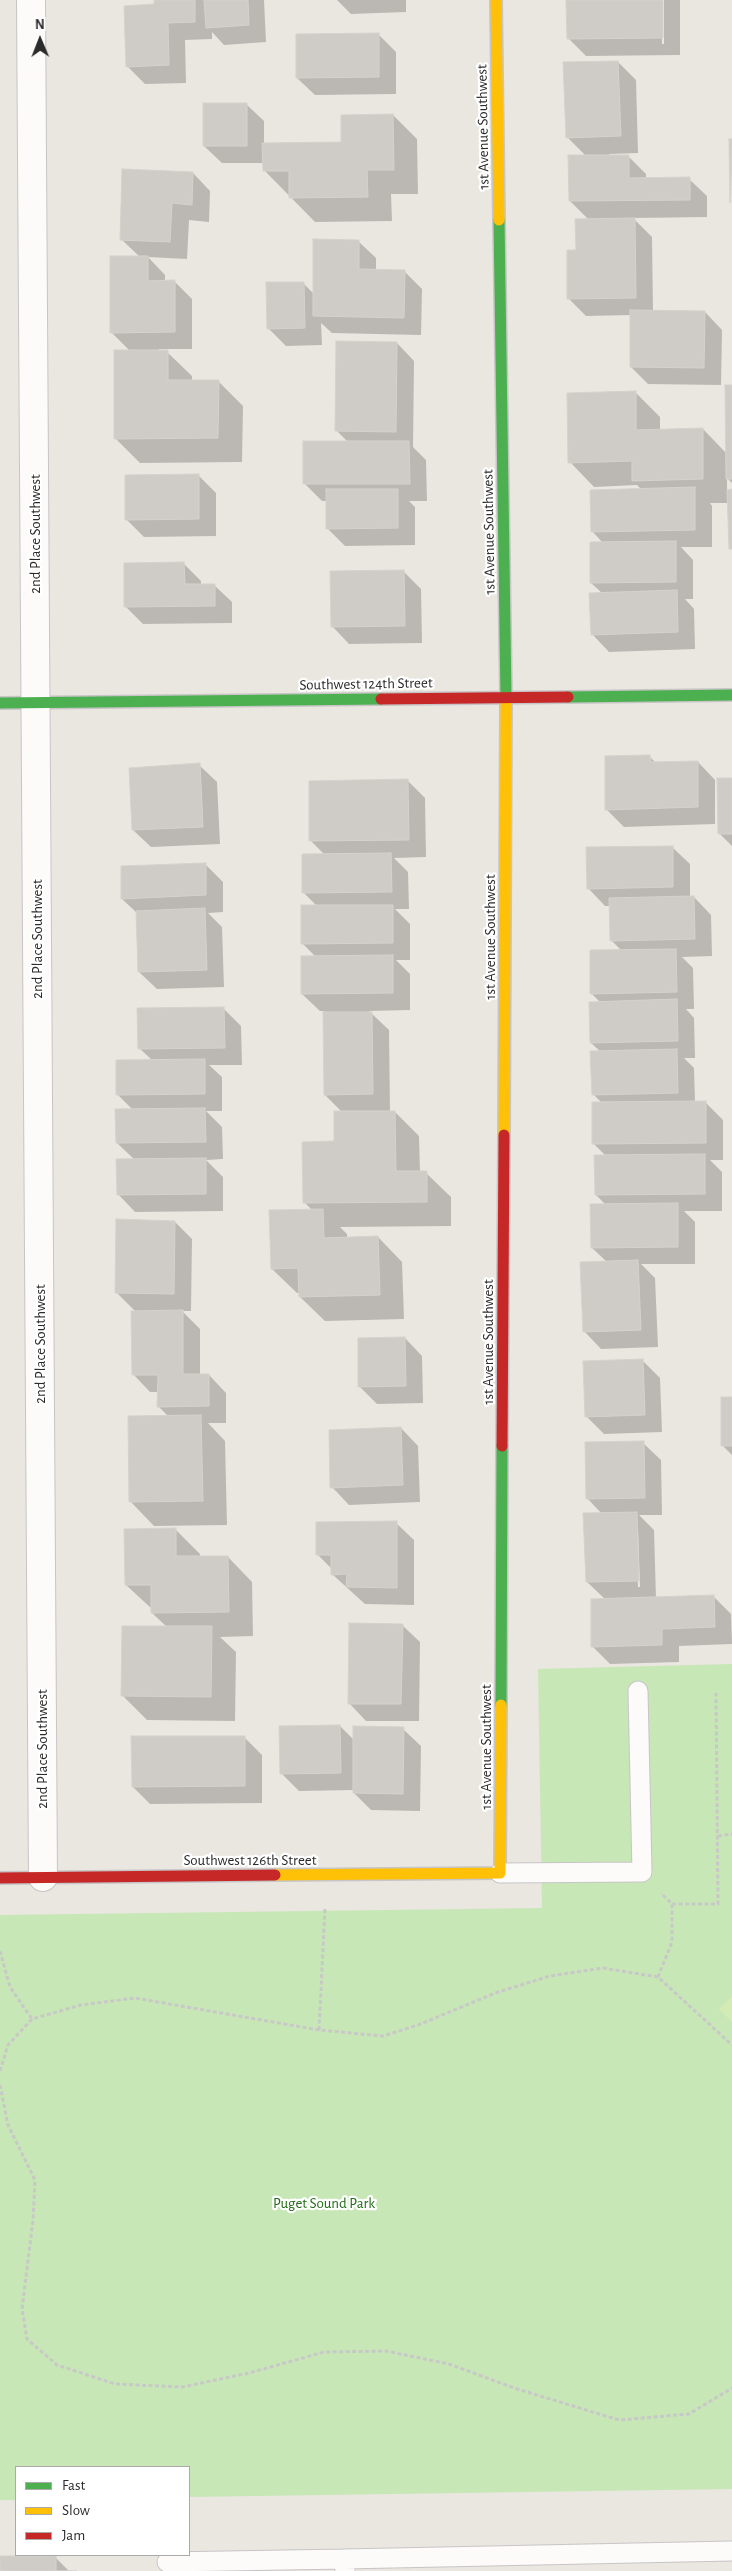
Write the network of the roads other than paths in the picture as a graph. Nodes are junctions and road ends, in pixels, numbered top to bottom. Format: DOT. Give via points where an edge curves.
graph roads {
  1 [pos="31,0"];
  2 [pos="496,0"];
  3 [pos="732,695"];
  4 [pos="506,697"];
  5 [pos="36,702"];
  6 [pos="0,703"];
  7 [pos="638,1691"];
  8 [pos="500,1873"];
  9 [pos="43,1877"];
  10 [pos="0,1878"];
  11 [pos="732,2551"];
  12 [pos="167,2562"];
  13 [pos="345,2565"];
  1 -- 5 [label="street, 2nd Place Southwest"];
  2 -- 4 [label="street, 1st Avenue Southwest"];
  3 -- 4 [label="street, Southwest 124th Street"];
  4 -- 5 [label="street, Southwest 124th Street"];
  4 -- 8 [label="street, 1st Avenue Southwest"];
  5 -- 6 [label="street, Southwest 124th Street"];
  5 -- 9 [label="street, 2nd Place Southwest"];
  7 -- 8 [label="lane" via="642,1872"];
  8 -- 9 [label="street, Southwest 126th Street"];
  9 -- 10 [label="street, Southwest 126th Street"];
  11 -- 13 [label="lane"];
  12 -- 13 [label="lane"];
}
